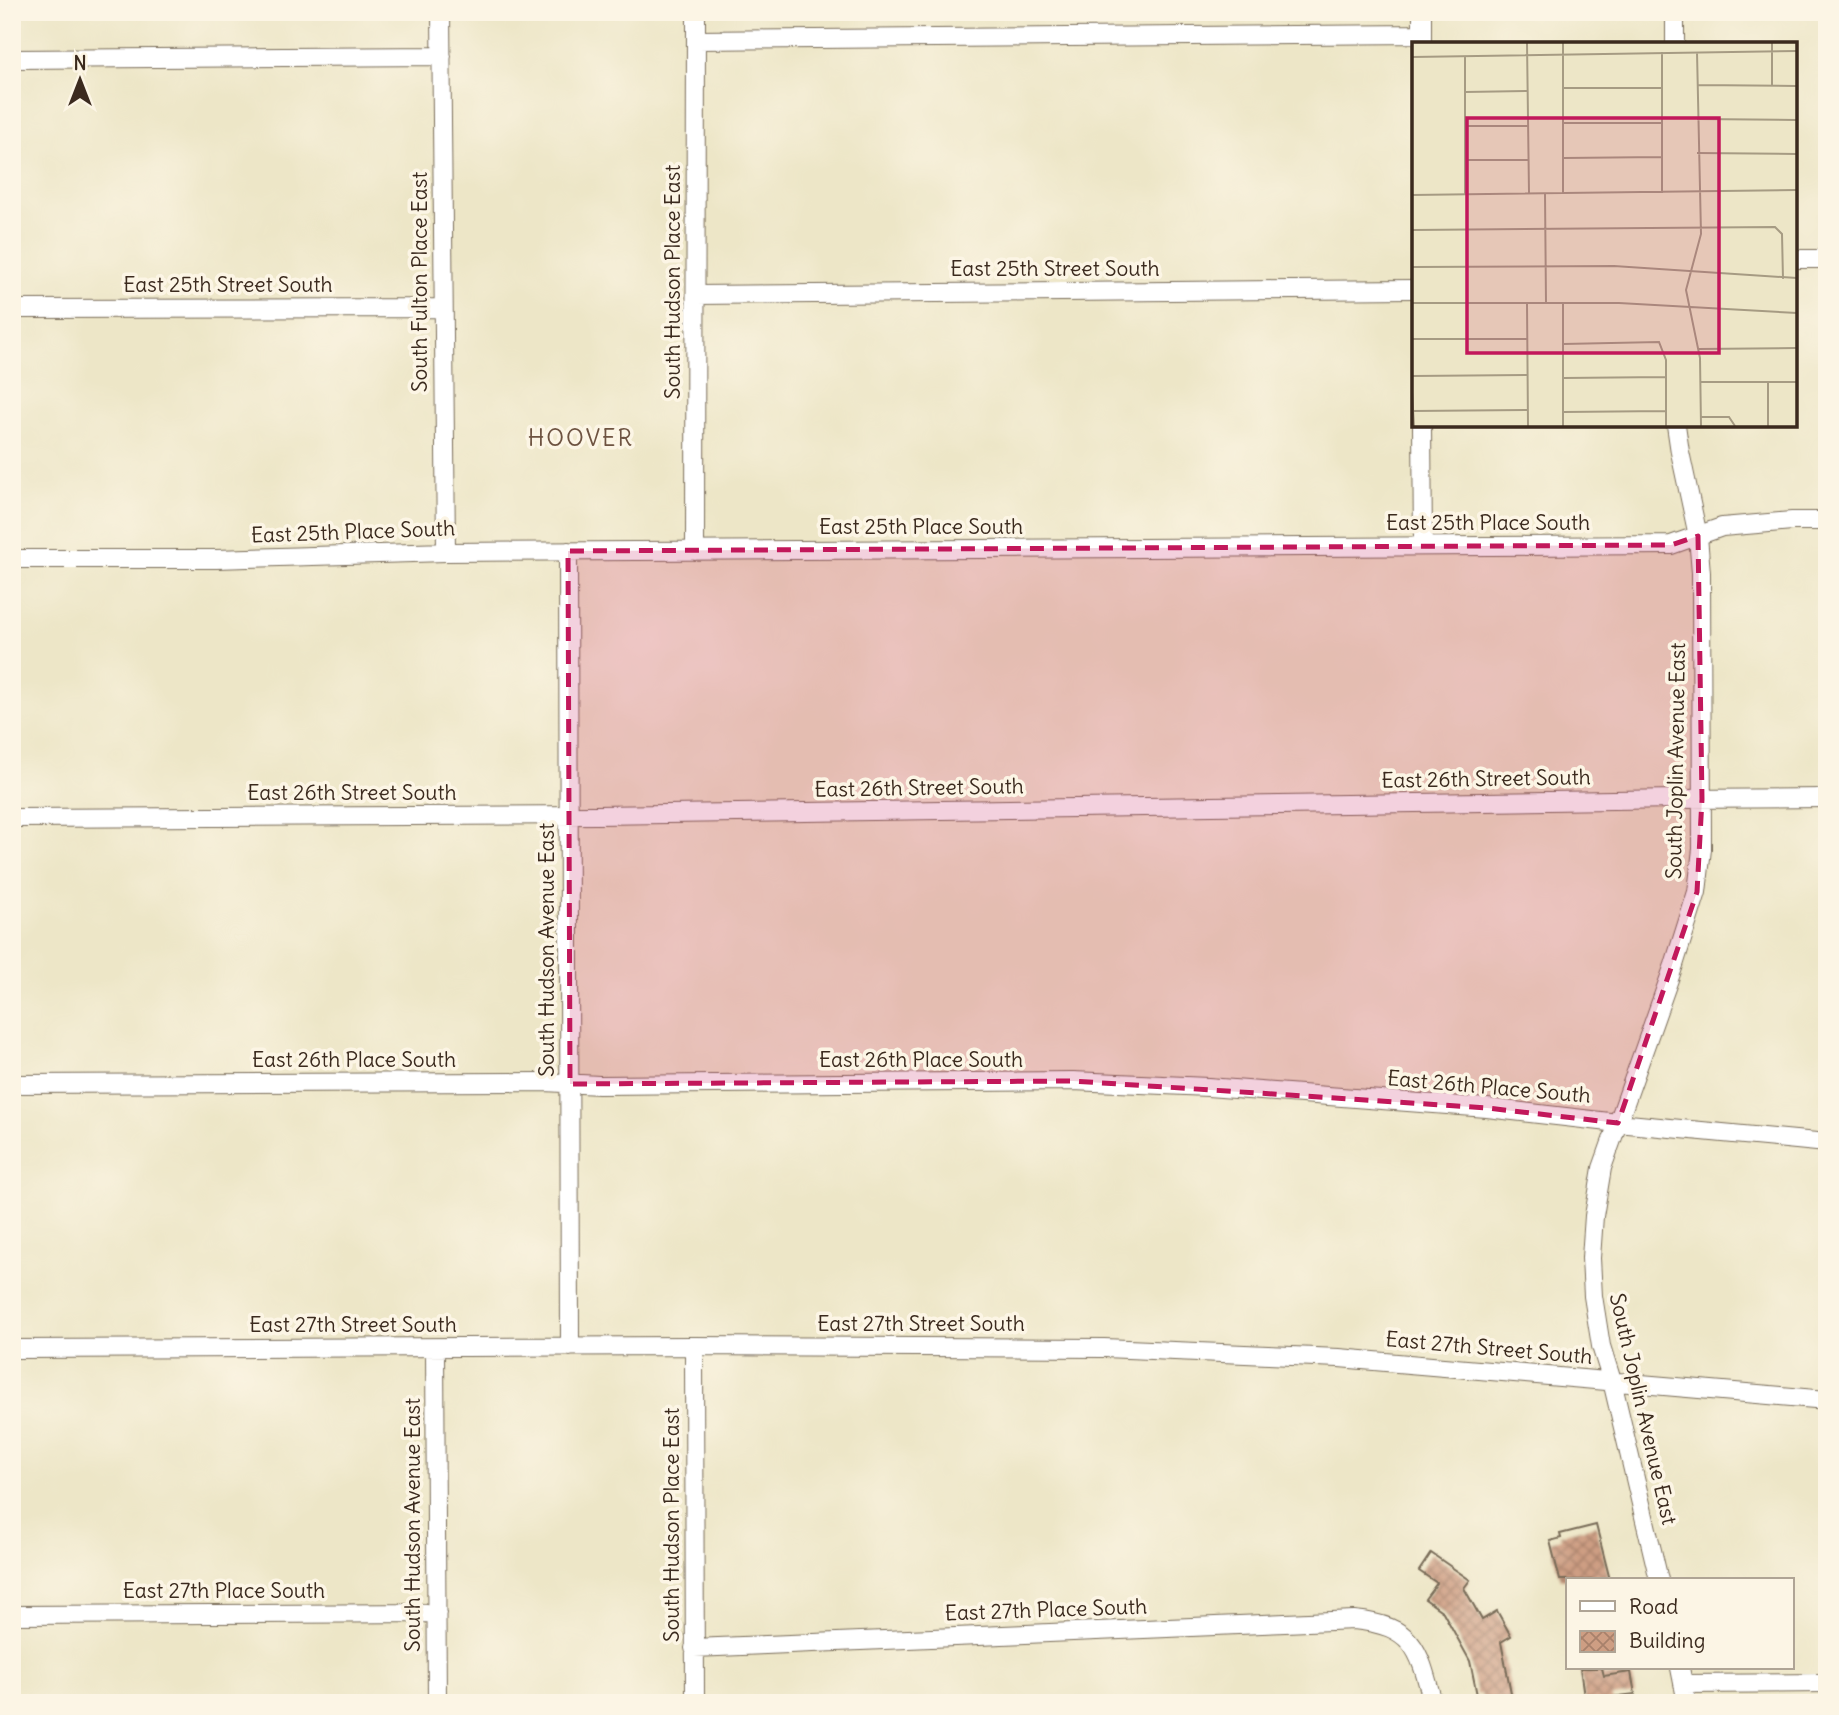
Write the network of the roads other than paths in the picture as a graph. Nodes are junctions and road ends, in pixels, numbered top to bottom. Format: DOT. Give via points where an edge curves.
graph roads {
  1 [pos="441,12"];
  2 [pos="695,12"];
  3 [pos="1422,12"];
  4 [pos="1675,12"];
  5 [pos="1422,39"];
  6 [pos="696,40"];
  7 [pos="1675,42"];
  8 [pos="442,56"];
  9 [pos="12,60"];
  10 [pos="1797,259"];
  11 [pos="1827,259"];
  12 [pos="1412,289"];
  13 [pos="697,295"];
  14 [pos="443,308"];
  15 [pos="12,309"];
  16 [pos="1422,427"];
  17 [pos="1676,427"];
  18 [pos="1827,521"];
  19 [pos="1698,536"];
  20 [pos="1423,545"];
  21 [pos="568,551"];
  22 [pos="695,551"];
  23 [pos="446,552"];
  24 [pos="12,559"];
  25 [pos="1827,798"];
  26 [pos="1702,799"];
  27 [pos="569,816"];
  28 [pos="12,817"];
  29 [pos="12,1084"];
  30 [pos="570,1084"];
  31 [pos="1618,1123"];
  32 [pos="1827,1143"];
  33 [pos="694,1346"];
  34 [pos="435,1348"];
  35 [pos="570,1348"];
  36 [pos="12,1349"];
  37 [pos="1612,1381"];
  38 [pos="1827,1400"];
  39 [pos="1659,1578"];
  40 [pos="437,1613"];
  41 [pos="12,1615"];
  42 [pos="694,1648"];
  43 [pos="1681,1676"];
  44 [pos="1827,1683"];
  45 [pos="437,1703"];
  46 [pos="695,1703"];
  47 [pos="1433,1703"];
  48 [pos="1687,1703"];
  1 -- 8 [label="street, South Fulton Place East"];
  2 -- 6 [label="street, South Hudson Place East"];
  3 -- 5 [label="street"];
  4 -- 7 [label="street"];
  5 -- 6 [label="street"];
  6 -- 13 [label="street, South Hudson Place East"];
  8 -- 9 [label="street"];
  8 -- 14 [label="street, South Fulton Place East"];
  10 -- 11 [label="street"];
  12 -- 13 [label="street, East 25th Street South"];
  13 -- 22 [label="street, South Hudson Place East"];
  14 -- 15 [label="street, East 25th Street South"];
  14 -- 23 [label="street, South Fulton Place East"];
  16 -- 20 [label="street"];
  17 -- 19 [label="street, South Joplin Avenue East"];
  18 -- 19 [label="street, East 25th Place South" via="1722,527"];
  19 -- 20 [label="street, East 25th Place South" via="1671,545"];
  19 -- 26 [label="street, South Joplin Avenue East"];
  20 -- 22 [label="street, East 25th Place South"];
  21 -- 22 [label="street, East 25th Place South"];
  21 -- 23 [label="street, East 25th Place South"];
  21 -- 27 [label="street, South Hudson Avenue East"];
  23 -- 24 [label="street, East 25th Place South"];
  25 -- 26 [label="street, East 26th Street South"];
  26 -- 27 [label="street, East 26th Street South"];
  26 -- 31 [label="street, South Joplin Avenue East" via="1696,892"];
  27 -- 28 [label="street, East 26th Street South"];
  27 -- 30 [label="street, South Hudson Avenue East"];
  29 -- 30 [label="street, East 26th Place South"];
  30 -- 31 [label="street, East 26th Place South" via="1073,1081 1487,1108"];
  30 -- 35 [label="street, South Hudson Avenue East"];
  31 -- 32 [label="street, East 26th Place South"];
  31 -- 37 [label="street, South Joplin Avenue East" via="1602,1168 1591,1258 1592,1296"];
  33 -- 35 [label="street, East 27th Street South"];
  33 -- 37 [label="street, East 27th Street South" via="1218,1352"];
  33 -- 42 [label="street, South Hudson Place East"];
  34 -- 35 [label="street, East 27th Street South"];
  34 -- 36 [label="street, East 27th Street South"];
  34 -- 40 [label="street, South Hudson Avenue East"];
  37 -- 38 [label="street, East 27th Street South"];
  37 -- 39 [label="street, South Joplin Avenue East"];
  40 -- 41 [label="street, East 27th Place South"];
  40 -- 45 [label="street, South Hudson Avenue East"];
  42 -- 46 [label="street, South Hudson Place East"];
  42 -- 47 [label="street, East 27th Place South" via="1354,1620 1386,1626 1413,1645"];
  43 -- 44 [label="street"];
  43 -- 48 [label="street"];
}
